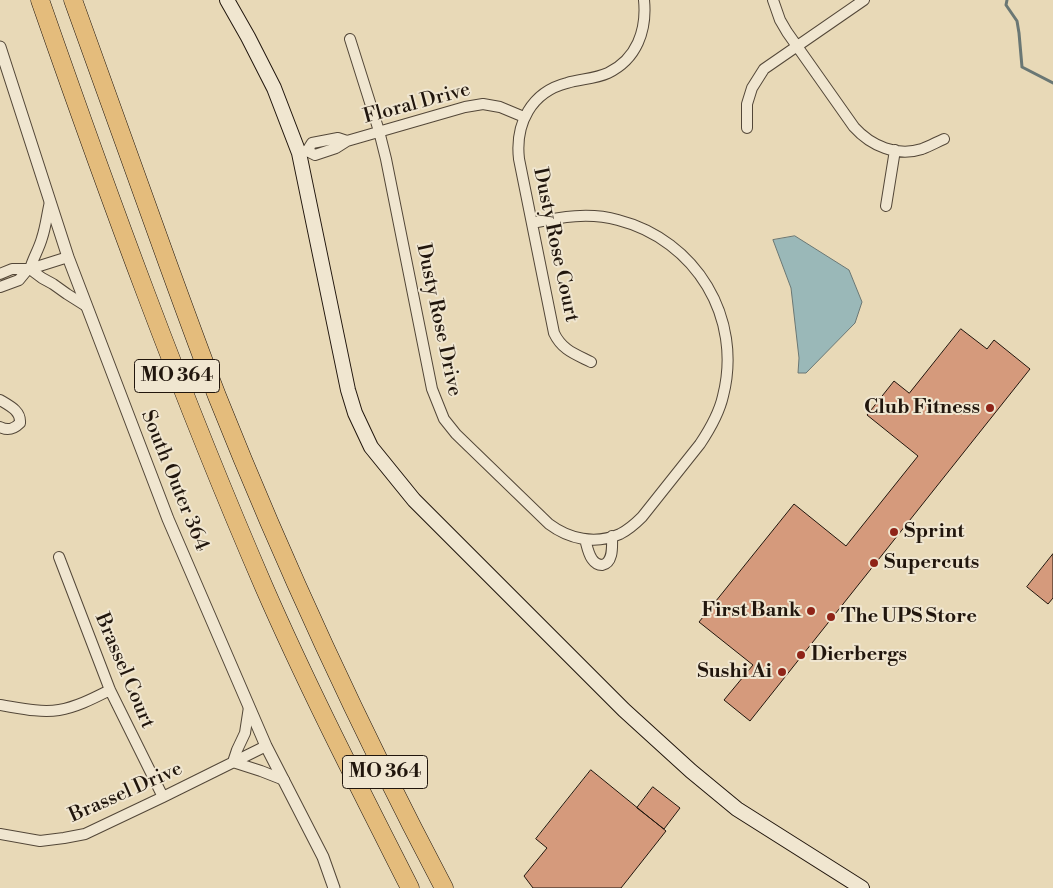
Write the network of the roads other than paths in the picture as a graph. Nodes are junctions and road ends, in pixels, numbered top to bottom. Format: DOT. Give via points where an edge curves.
graph roads {
  1 [pos="40,0"];
  2 [pos="73,0"];
  3 [pos="227,0"];
  4 [pos="644,0"];
  5 [pos="773,0"];
  6 [pos="864,0"];
  7 [pos="350,38"];
  8 [pos="797,46"];
  9 [pos="0,47"];
  10 [pos="524,117"];
  11 [pos="747,128"];
  12 [pos="379,131"];
  13 [pos="944,139"];
  14 [pos="895,150"];
  15 [pos="303,152"];
  16 [pos="50,202"];
  17 [pos="886,206"];
  18 [pos="532,223"];
  19 [pos="68,257"];
  20 [pos="29,269"];
  21 [pos="0,274"];
  22 [pos="0,287"];
  23 [pos="86,306"];
  24 [pos="591,362"];
  25 [pos="0,400"];
  26 [pos="0,427"];
  27 [pos="612,536"];
  28 [pos="585,539"];
  29 [pos="59,557"];
  30 [pos="110,690"];
  31 [pos="0,704"];
  32 [pos="249,707"];
  33 [pos="266,746"];
  34 [pos="233,762"];
  35 [pos="284,780"];
  36 [pos="163,797"];
  37 [pos="0,834"];
  38 [pos="428,857"];
  39 [pos="334,888"];
  40 [pos="410,888"];
  41 [pos="444,888"];
  42 [pos="450,888"];
  43 [pos="862,888"];
  1 -- 40 [label="highway, MO 364" via="181,386 227,499 295,657"];
  2 -- 38 [label="highway, MO 364" via="245,465 343,686"];
  3 -- 15 [label="main road" via="274,88"];
  4 -- 10 [label="street" via="643,32 629,57 608,73 564,83 549,90 537,99"];
  5 -- 8 [label="street" via="780,20"];
  6 -- 8 [label="street"];
  7 -- 12 [label="street, Dusty Rose Drive"];
  8 -- 11 [label="street" via="764,69 752,88 747,104"];
  8 -- 14 [label="street" via="862,136 880,147"];
  9 -- 16 [label="street, South Outer 364"];
  10 -- 12 [label="street, Floral Drive" via="483,104"];
  10 -- 18 [label="street, Dusty Rose Court" via="517,146"];
  12 -- 15 [label="street, Floral Drive" via="347,141 338,138 312,143"];
  12 -- 28 [label="street, Dusty Rose Drive" via="432,389 444,419 549,524 570,536"];
  13 -- 14 [label="street" via="921,149"];
  14 -- 17 [label="street"];
  15 -- 43 [label="main road" via="348,390 371,447 414,500 630,716 737,810"];
  16 -- 19 [label="street, South Outer 364"];
  16 -- 20 [label="street" via="42,240"];
  18 -- 24 [label="street, Dusty Rose Court" via="554,333 558,342 569,351"];
  18 -- 27 [label="street, Dusty Rose Drive" via="590,216 646,229 671,245 694,266 710,290 723,322 727,369 720,407 711,426 642,517 632,527"];
  19 -- 20 [label="street"];
  19 -- 23 [label="street, South Outer 364"];
  20 -- 21 [label="street" via="12,269"];
  20 -- 22 [label="street" via="19,280"];
  20 -- 23 [label="street"];
  23 -- 32 [label="street, South Outer 364" via="168,519"];
  25 -- 26 [label="street" via="21,417 14,428 5,430"];
  27 -- 28 [label="street, Dusty Rose Drive"];
  27 -- 28 [label="street" via="611,556 602,565 593,560"];
  29 -- 30 [label="street, Brassel Court"];
  30 -- 31 [label="street" via="58,710"];
  30 -- 36 [label="street, Brassel Court"];
  32 -- 33 [label="street, South Outer 364"];
  32 -- 34 [label="street" via="245,733"];
  33 -- 34 [label="street, Brassel Drive"];
  33 -- 35 [label="street, South Outer 364"];
  34 -- 35 [label="street"];
  34 -- 36 [label="street, Brassel Drive"];
  35 -- 39 [label="street, South Outer 364" via="323,857"];
  36 -- 37 [label="street, Brassel Drive" via="85,834 40,840"];
  38 -- 41 [label="highway, MO 364"];
  38 -- 42 [label="highway"];
}
